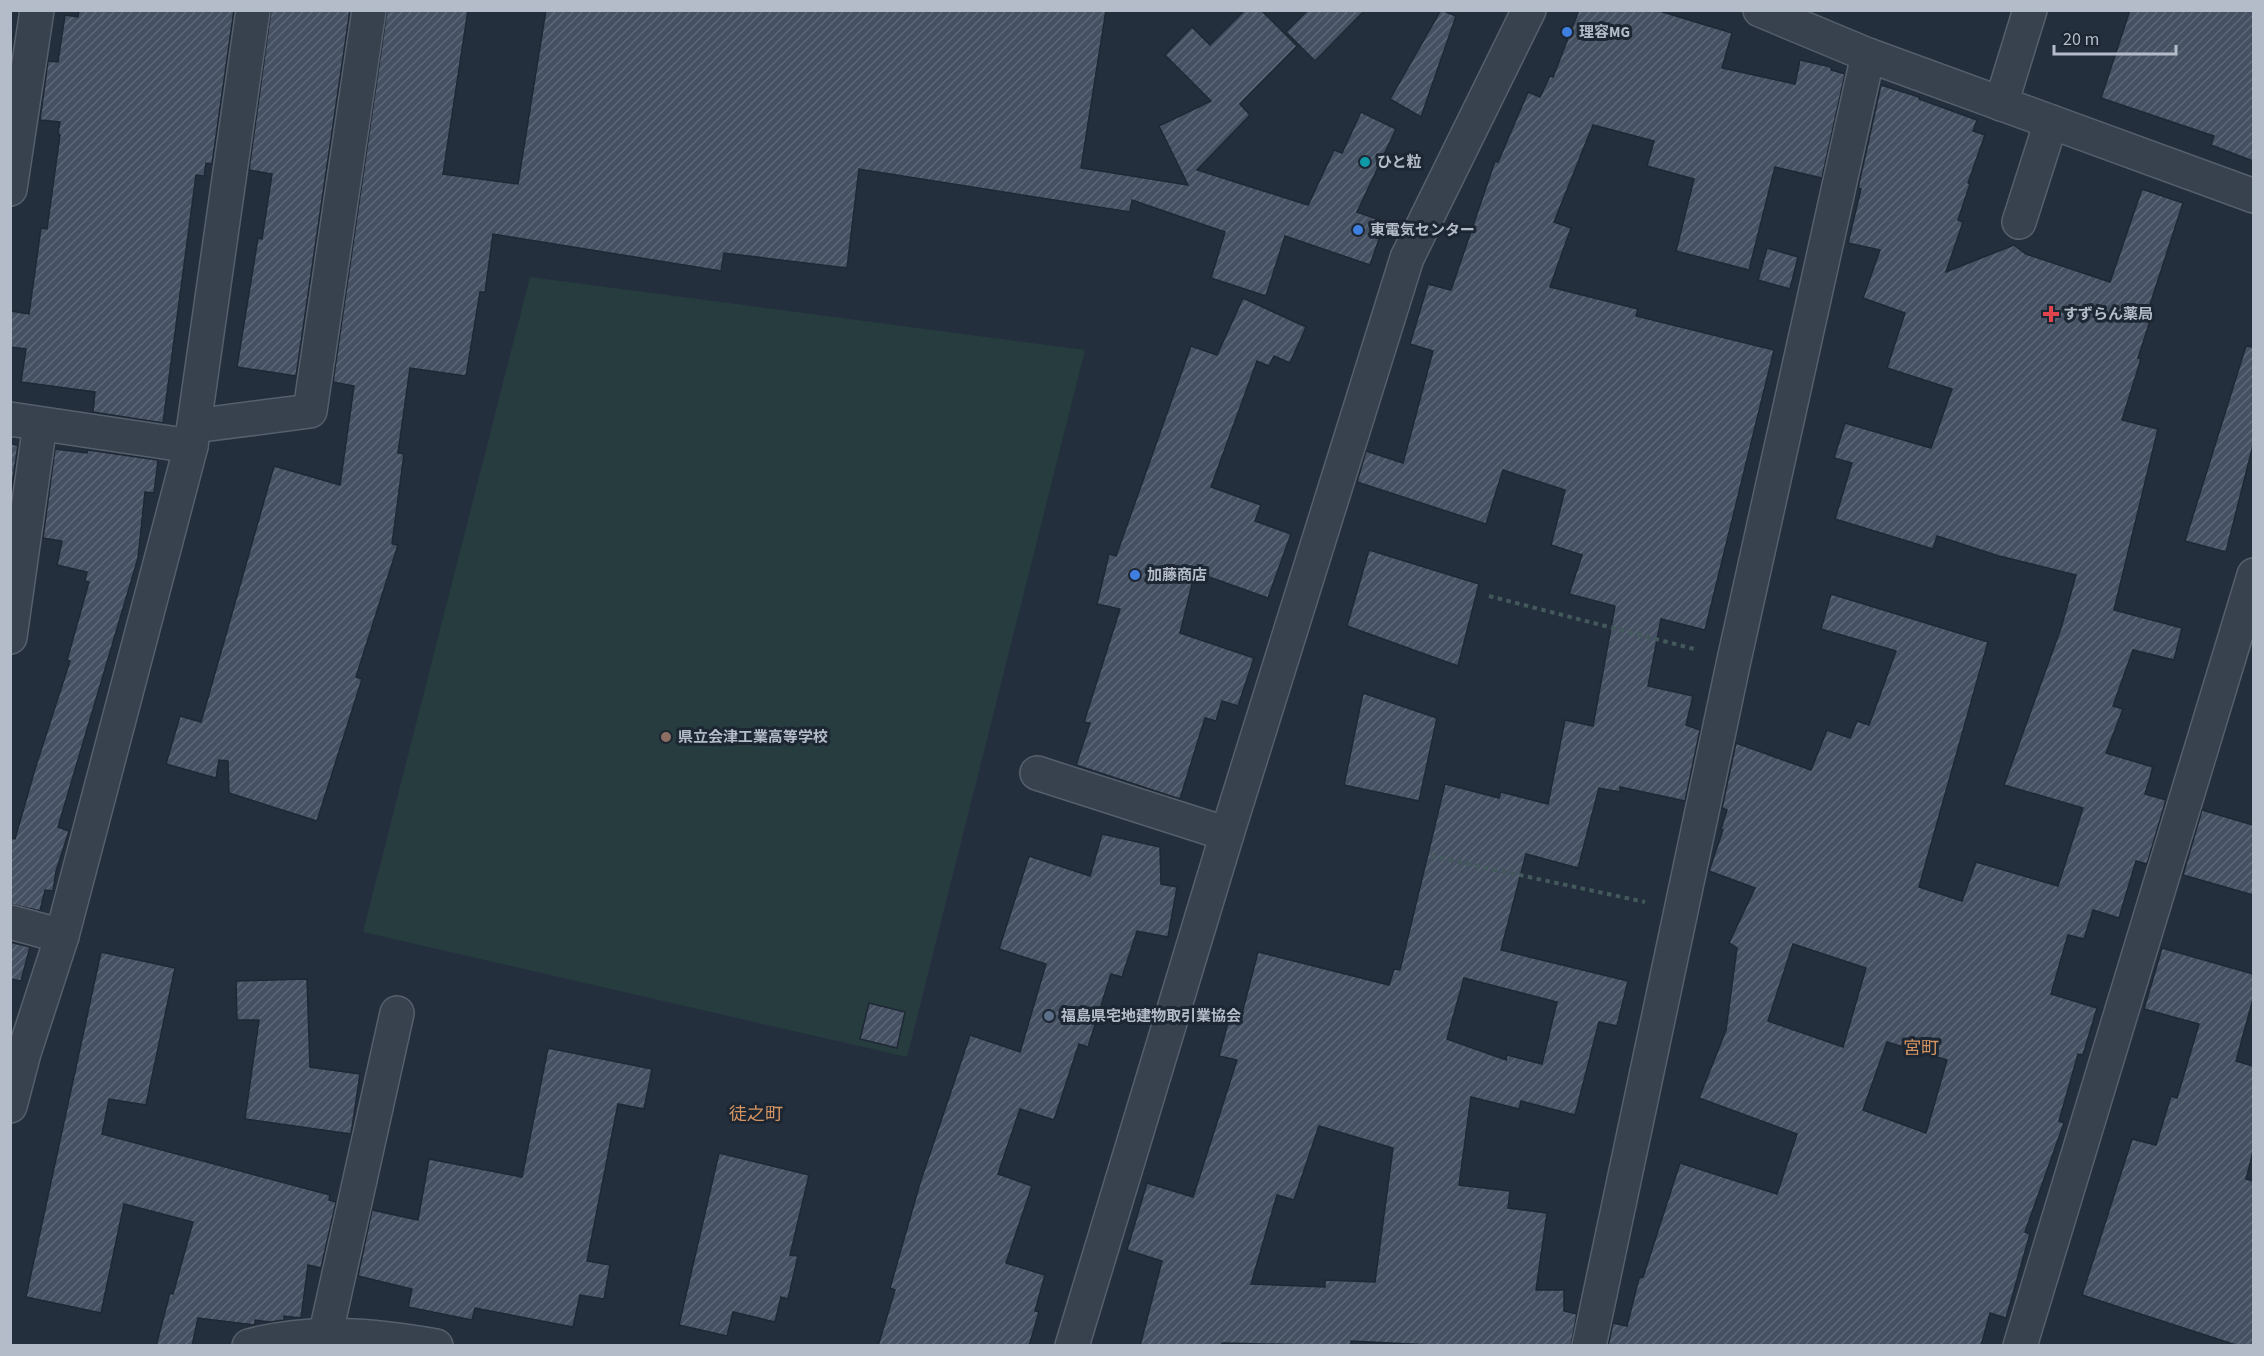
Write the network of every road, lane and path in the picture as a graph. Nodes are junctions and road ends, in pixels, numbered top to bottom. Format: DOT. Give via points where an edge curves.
graph roads {
  1 [pos="37,10"];
  2 [pos="253,10"];
  3 [pos="369,10"];
  4 [pos="1529,10"];
  5 [pos="1760,10"];
  6 [pos="2030,10"];
  7 [pos="1869,55"];
  8 [pos="2001,104"];
  9 [pos="2051,122"];
  10 [pos="10,189"];
  11 [pos="2253,196"];
  12 [pos="2019,222"];
  13 [pos="25,422"];
  14 [pos="192,436"];
  15 [pos="2253,575"];
  16 [pos="1489,596"];
  17 [pos="10,637"];
  18 [pos="1734,660"];
  19 [pos="1037,773"];
  20 [pos="1227,834"];
  21 [pos="1431,856"];
  22 [pos="1681,910"];
  23 [pos="10,922"];
  24 [pos="62,936"];
  25 [pos="398,1013"];
  26 [pos="17,1052"];
  27 [pos="10,1106"];
  28 [pos="325,1340"];
  29 [pos="249,1346"];
  30 [pos="436,1346"];
  31 [pos="1072,1346"];
  32 [pos="1589,1346"];
  33 [pos="2020,1346"];
  1 -- 10 [label="street"];
  2 -- 14 [label="street"];
  3 -- 14 [label="street" via="309,411"];
  4 -- 20 [label="street" via="1407,258"];
  5 -- 7 [label="street"];
  6 -- 8 [label="street"];
  7 -- 8 [label="street"];
  7 -- 18 [label="street"];
  8 -- 9 [label="street"];
  9 -- 11 [label="street"];
  9 -- 12 [label="street"];
  13 -- 14 [label="street"];
  13 -- 17 [label="street"];
  14 -- 24 [label="street"];
  15 -- 33 [label="street"];
  16 -- 18 [label="path"];
  18 -- 22 [label="street"];
  19 -- 20 [label="street"];
  20 -- 31 [label="street"];
  21 -- 22 [label="path"];
  22 -- 32 [label="street"];
  23 -- 24 [label="street"];
  24 -- 26 [label="street"];
  25 -- 28 [label="street"];
  26 -- 27 [label="street"];
  28 -- 29 [label="street" via="276,1338"];
  28 -- 30 [label="street" via="345,1335"];
}
